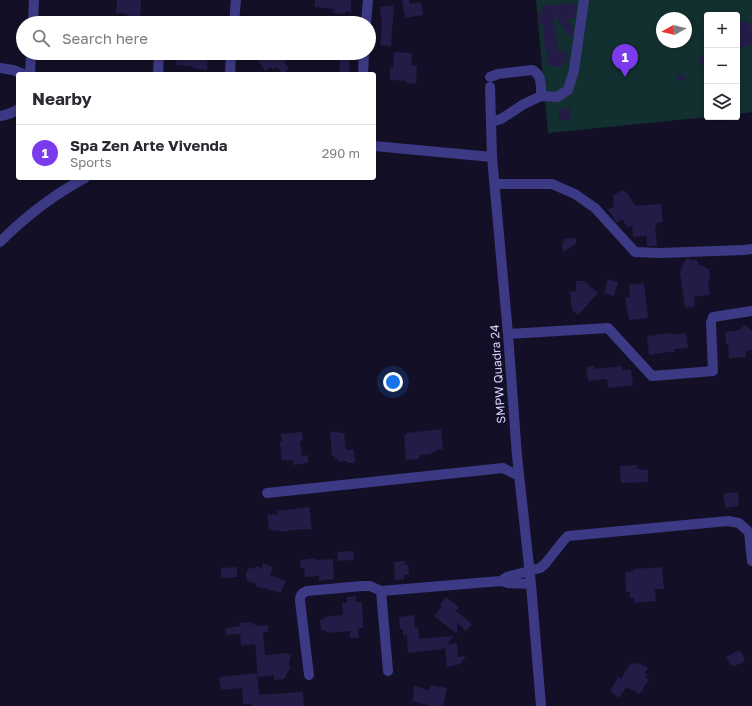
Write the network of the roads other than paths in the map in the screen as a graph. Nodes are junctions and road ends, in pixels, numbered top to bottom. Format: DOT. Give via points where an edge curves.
graph roads {
  1 [pos="34,0"];
  2 [pos="236,0"];
  3 [pos="368,0"];
  4 [pos="584,0"];
  5 [pos="33,16"];
  6 [pos="235,16"];
  7 [pos="367,16"];
  8 [pos="31,60"];
  9 [pos="159,60"];
  10 [pos="231,60"];
  11 [pos="364,60"];
  12 [pos="0,68"];
  13 [pos="18,72"];
  14 [pos="30,72"];
  15 [pos="158,72"];
  16 [pos="230,72"];
  17 [pos="363,72"];
  18 [pos="541,96"];
  19 [pos="16,111"];
  20 [pos="0,116"];
  21 [pos="491,122"];
  22 [pos="376,146"];
  23 [pos="492,157"];
  24 [pos="82,180"];
  25 [pos="495,184"];
  26 [pos="0,242"];
  27 [pos="752,249"];
  28 [pos="752,311"];
  29 [pos="508,334"];
  30 [pos="517,456"];
  31 [pos="503,468"];
  32 [pos="519,476"];
  33 [pos="267,494"];
  34 [pos="752,561"];
  35 [pos="529,570"];
  36 [pos="501,581"];
  37 [pos="531,584"];
  38 [pos="381,591"];
  39 [pos="388,671"];
  40 [pos="309,676"];
  41 [pos="541,706"];
  1 -- 5 [label="street"];
  2 -- 6 [label="street"];
  3 -- 7 [label="street"];
  4 -- 18 [label="street" via="574,70 568,90 557,97"];
  8 -- 14 [label="street"];
  9 -- 15 [label="street"];
  10 -- 16 [label="street"];
  11 -- 17 [label="street"];
  12 -- 13 [label="street"];
  18 -- 21 [label="street"];
  18 -- 21 [label="street, SMPW Quadra 24" via="540,78 536,72 532,70 498,74 490,82"];
  19 -- 20 [label="street"];
  21 -- 23 [label="street, SMPW Quadra 24"];
  22 -- 23 [label="street"];
  23 -- 25 [label="street, SMPW Quadra 24"];
  24 -- 26 [label="street" via="28,216"];
  25 -- 27 [label="street" via="552,184 575,194 595,208 635,252 660,254"];
  25 -- 29 [label="street, SMPW Quadra 24"];
  28 -- 29 [label="street" via="713,317 710,323 713,371 652,376 608,328"];
  29 -- 30 [label="street, SMPW Quadra 24"];
  30 -- 31 [label="street"];
  30 -- 32 [label="street, SMPW Quadra 24"];
  31 -- 32 [label="street"];
  31 -- 33 [label="street"];
  32 -- 35 [label="street, SMPW Quadra 24"];
  34 -- 35 [label="street" via="748,532 739,523 728,521 568,536 545,564"];
  35 -- 36 [label="street"];
  35 -- 37 [label="street, SMPW Quadra 24"];
  36 -- 37 [label="street"];
  36 -- 38 [label="street"];
  37 -- 41 [label="street, SMPW Quadra 24"];
  38 -- 39 [label="street"];
  38 -- 40 [label="street" via="370,586 362,586 307,591 302,594 300,601"];
}
